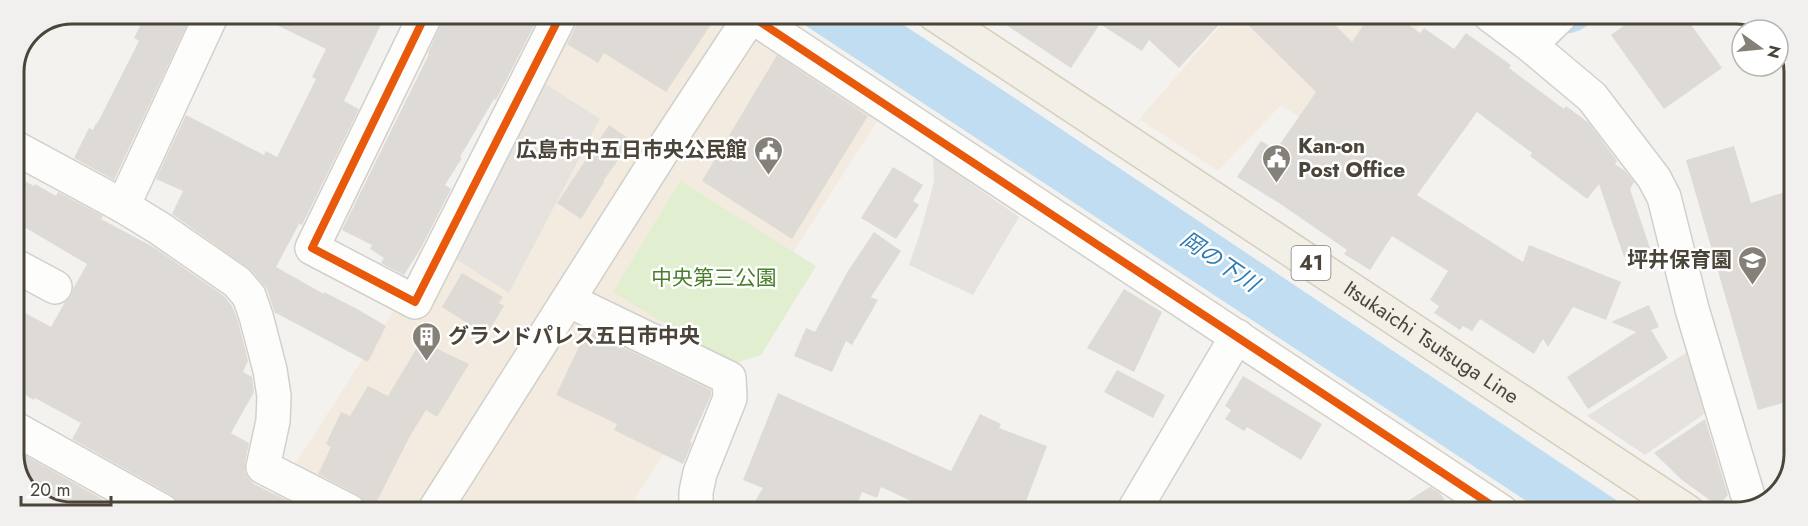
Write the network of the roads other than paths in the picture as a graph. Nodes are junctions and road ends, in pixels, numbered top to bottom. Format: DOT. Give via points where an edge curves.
graph roads {
  1 [pos="207,24"];
  2 [pos="421,24"];
  3 [pos="556,24"];
  4 [pos="744,24"];
  5 [pos="764,24"];
  6 [pos="948,24"];
  7 [pos="1529,24"];
  8 [pos="1547,28"];
  9 [pos="24,152"];
  10 [pos="123,206"];
  11 [pos="24,270"];
  12 [pos="55,287"];
  13 [pos="568,300"];
  14 [pos="1237,336"];
  15 [pos="24,434"];
  16 [pos="1749,500"];
  17 [pos="146,502"];
  18 [pos="331,502"];
  19 [pos="440,502"];
  20 [pos="696,502"];
  21 [pos="1139,502"];
  22 [pos="1487,502"];
  23 [pos="1673,502"];
  1 -- 10 [label="street"];
  2 -- 3 [label="street" via="312,248 414,302"];
  4 -- 13 [label="street"];
  5 -- 14 [label="street"];
  6 -- 23 [label="main road, Itsukaichi Tsutsuga Line / 41"];
  7 -- 8 [label="street"];
  8 -- 16 [label="street" via="1664,197 1692,309"];
  9 -- 10 [label="street"];
  10 -- 18 [label="street" via="237,282 249,296 274,396 263,467"];
  11 -- 12 [label="street"];
  13 -- 19 [label="street"];
  13 -- 20 [label="street" via="729,378 730,398 700,473"];
  14 -- 21 [label="street"];
  14 -- 22 [label="street"];
  15 -- 17 [label="street"];
}
